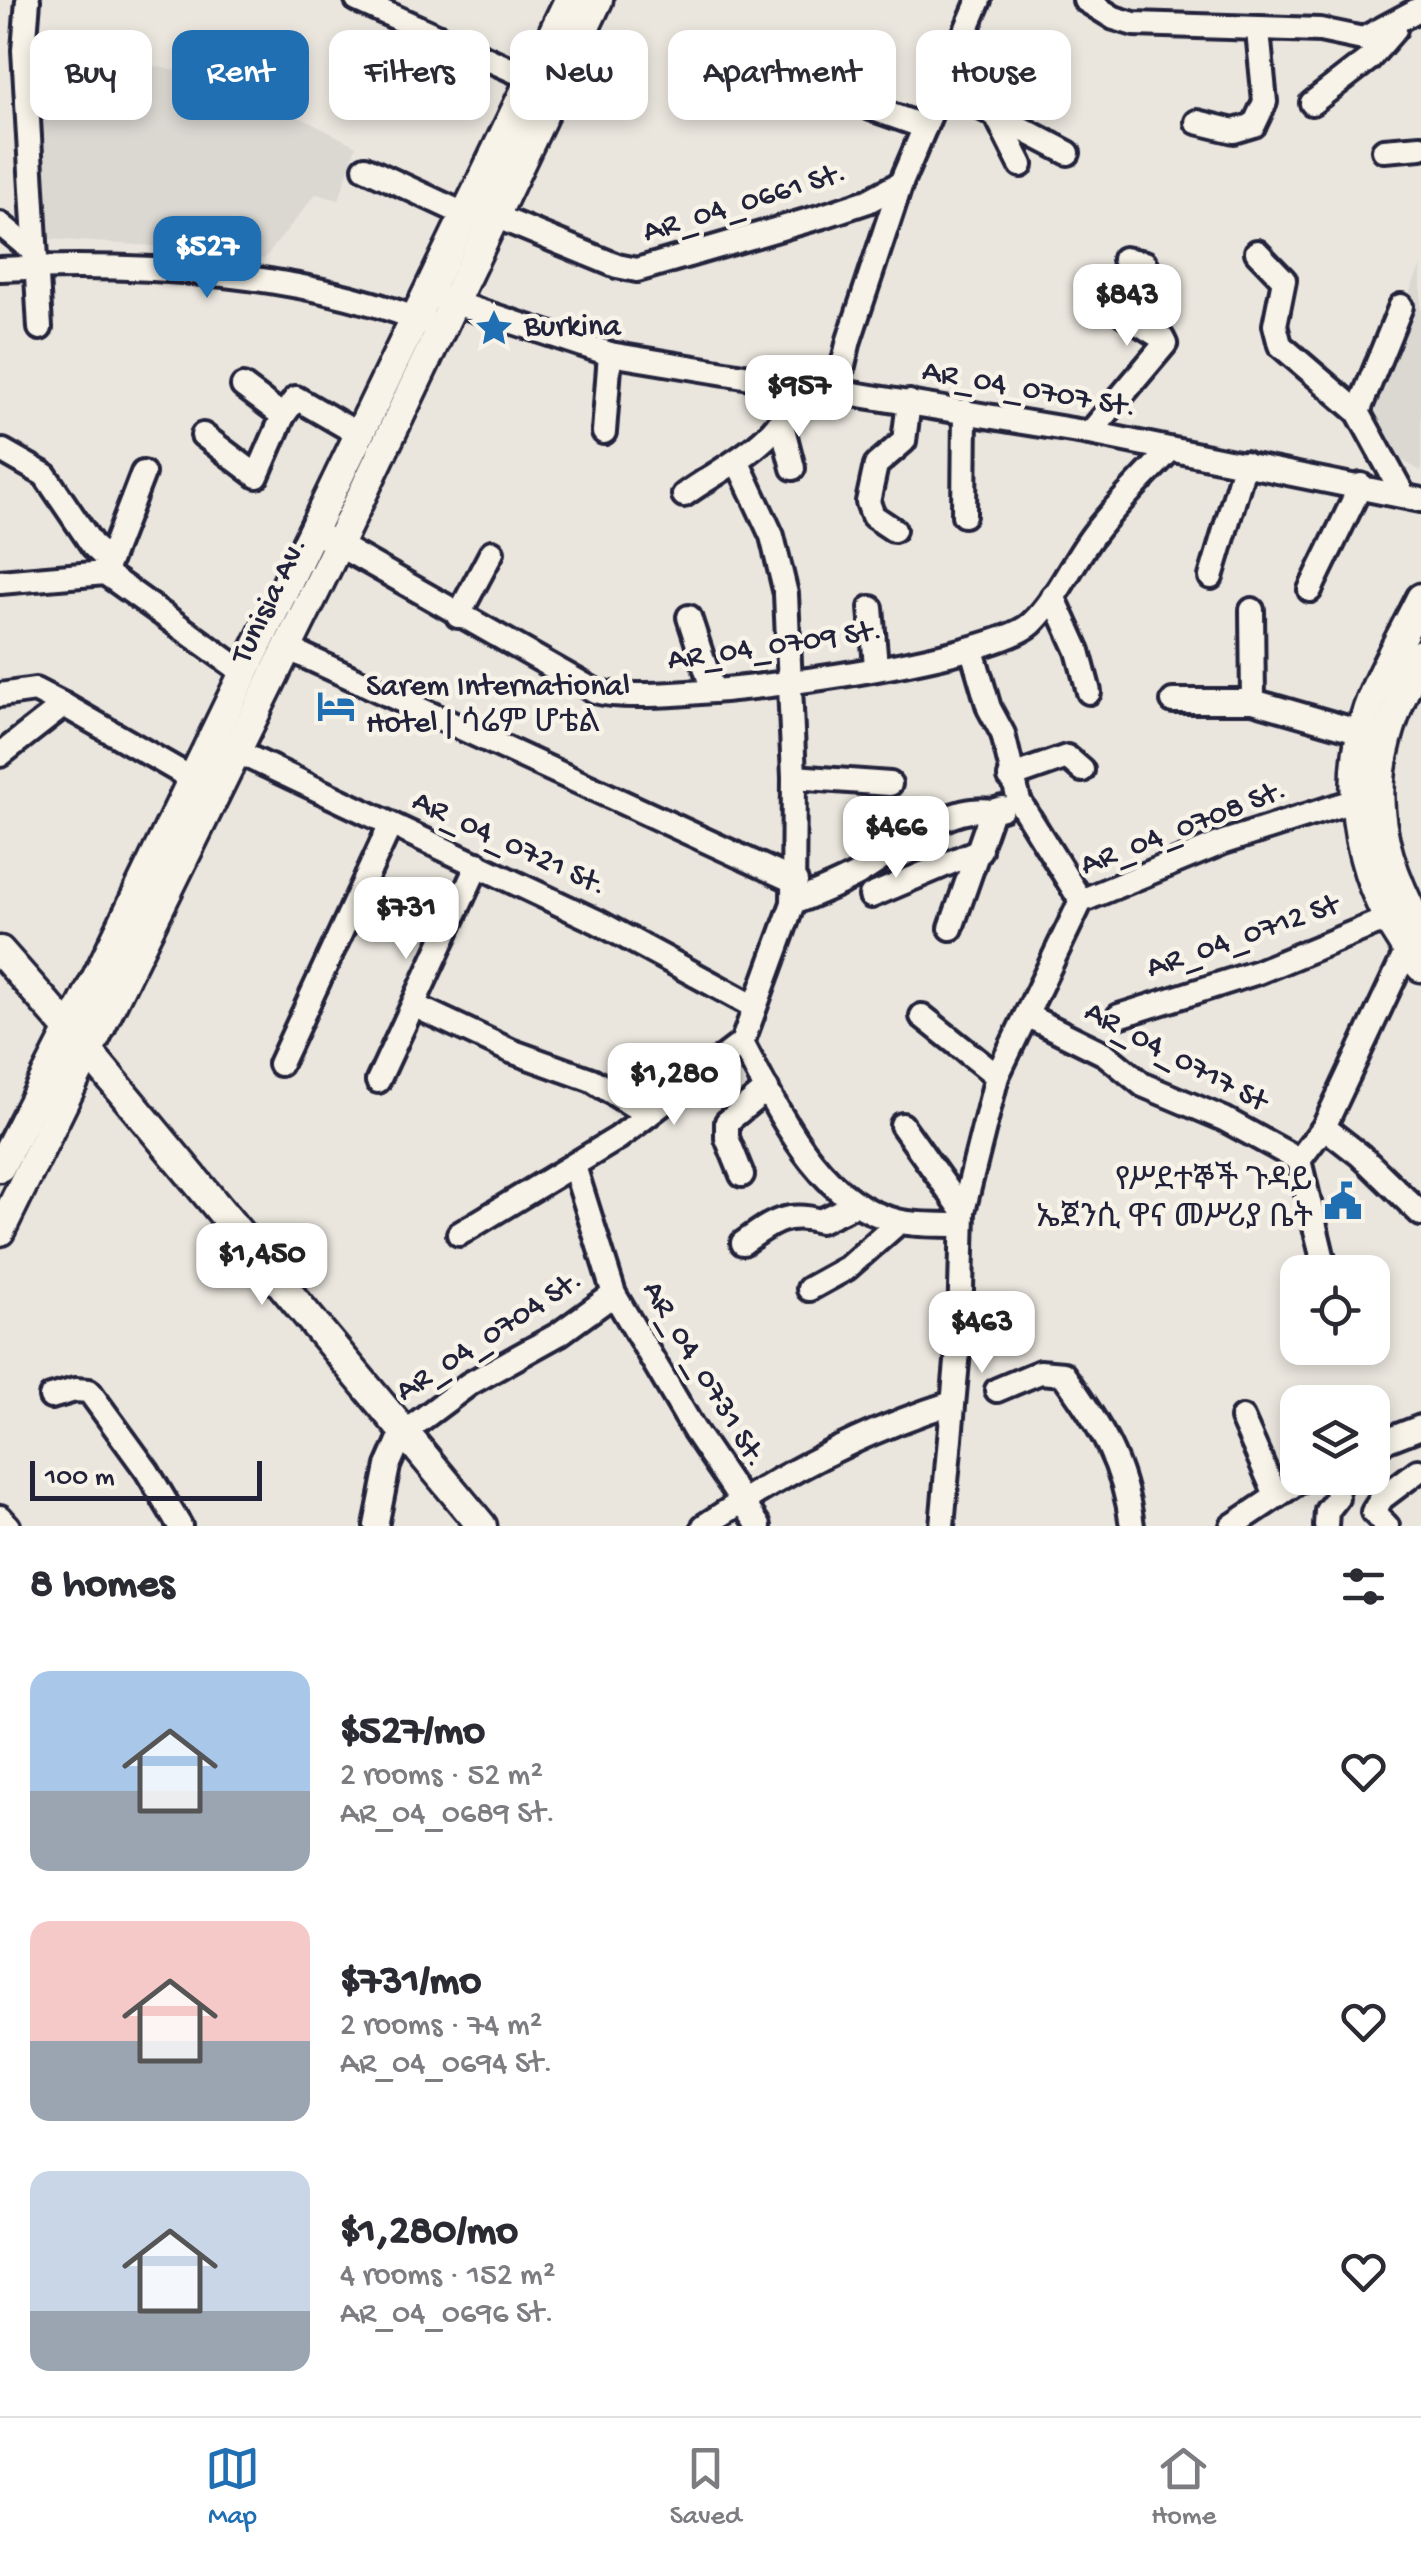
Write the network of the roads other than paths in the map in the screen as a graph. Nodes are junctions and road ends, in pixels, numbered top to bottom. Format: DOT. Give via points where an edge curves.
graph roads {
  1 [pos="28,0"];
  2 [pos="357,0"];
  3 [pos="568,0"];
  4 [pos="598,0"];
  5 [pos="979,0"];
  6 [pos="1085,0"];
  7 [pos="1421,8"];
  8 [pos="1174,12"];
  9 [pos="1400,22"];
  10 [pos="553,30"];
  11 [pos="966,30"];
  12 [pos="1258,31"];
  13 [pos="0,49"];
  14 [pos="24,50"];
  15 [pos="510,69"];
  16 [pos="1312,103"];
  17 [pos="896,117"];
  18 [pos="510,119"];
  19 [pos="928,120"];
  20 [pos="997,120"];
  21 [pos="1008,120"];
  22 [pos="1198,122"];
  23 [pos="925,128"];
  24 [pos="1421,147"];
  25 [pos="1384,150"];
  26 [pos="1006,152"];
  27 [pos="1068,153"];
  28 [pos="365,168"];
  29 [pos="900,183"];
  30 [pos="464,214"];
  31 [pos="495,216"];
  32 [pos="0,224"];
  33 [pos="1257,252"];
  34 [pos="1124,259"];
  35 [pos="35,260"];
  36 [pos="0,269"];
  37 [pos="1401,306"];
  38 [pos="434,310"];
  39 [pos="40,328"];
  40 [pos="610,354"];
  41 [pos="794,385"];
  42 [pos="243,386"];
  43 [pos="837,390"];
  44 [pos="909,402"];
  45 [pos="964,411"];
  46 [pos="1358,412"];
  47 [pos="283,416"];
  48 [pos="780,421"];
  49 [pos="604,432"];
  50 [pos="1090,433"];
  51 [pos="360,435"];
  52 [pos="203,436"];
  53 [pos="3,451"];
  54 [pos="1169,451"];
  55 [pos="738,463"];
  56 [pos="1245,464"];
  57 [pos="793,468"];
  58 [pos="142,472"];
  59 [pos="1361,485"];
  60 [pos="684,495"];
  61 [pos="1413,498"];
  62 [pos="964,516"];
  63 [pos="312,530"];
  64 [pos="894,530"];
  65 [pos="338,545"];
  66 [pos="492,552"];
  67 [pos="107,566"];
  68 [pos="1211,577"];
  69 [pos="0,582"];
  70 [pos="1310,590"];
  71 [pos="1053,596"];
  72 [pos="1421,598"];
  73 [pos="870,608"];
  74 [pos="1252,610"];
  75 [pos="458,616"];
  76 [pos="688,617"];
  77 [pos="286,648"];
  78 [pos="972,650"];
  79 [pos="1421,654"];
  80 [pos="876,666"];
  81 [pos="243,672"];
  82 [pos="790,684"];
  83 [pos="713,691"];
  84 [pos="1089,692"];
  85 [pos="0,695"];
  86 [pos="1172,700"];
  87 [pos="1253,701"];
  88 [pos="64,704"];
  89 [pos="1362,732"];
  90 [pos="222,745"];
  91 [pos="0,755"];
  92 [pos="1082,770"];
  93 [pos="794,776"];
  94 [pos="1010,776"];
  95 [pos="191,778"];
  96 [pos="890,784"];
  97 [pos="1356,800"];
  98 [pos="1020,802"];
  99 [pos="992,811"];
  100 [pos="390,826"];
  101 [pos="980,850"];
  102 [pos="478,864"];
  103 [pos="794,893"];
  104 [pos="872,896"];
  105 [pos="1081,902"];
  106 [pos="1387,919"];
  107 [pos="951,928"];
  108 [pos="1416,949"];
  109 [pos="0,951"];
  110 [pos="415,1006"];
  111 [pos="753,1006"];
  112 [pos="922,1016"];
  113 [pos="1028,1016"];
  114 [pos="1120,1016"];
  115 [pos="70,1029"];
  116 [pos="742,1043"];
  117 [pos="88,1051"];
  118 [pos="280,1064"];
  119 [pos="998,1076"];
  120 [pos="378,1081"];
  121 [pos="766,1089"];
  122 [pos="648,1115"];
  123 [pos="902,1126"];
  124 [pos="1324,1127"];
  125 [pos="1295,1160"];
  126 [pos="574,1166"];
  127 [pos="0,1167"];
  128 [pos="742,1175"];
  129 [pos="856,1204"];
  130 [pos="1421,1214"];
  131 [pos="961,1218"];
  132 [pos="899,1222"];
  133 [pos="0,1231"];
  134 [pos="459,1234"];
  135 [pos="743,1243"];
  136 [pos="1321,1255"];
  137 [pos="809,1289"];
  138 [pos="614,1294"];
  139 [pos="997,1390"];
  140 [pos="50,1397"];
  141 [pos="952,1404"];
  142 [pos="1242,1418"];
  143 [pos="1421,1427"];
  144 [pos="402,1434"];
  145 [pos="1390,1439"];
  146 [pos="1418,1471"];
  147 [pos="1280,1490"];
  148 [pos="1275,1493"];
  149 [pos="1337,1495"];
  150 [pos="741,1501"];
  151 [pos="0,1517"];
  152 [pos="8,1526"];
  153 [pos="180,1526"];
  154 [pos="376,1526"];
  155 [pos="482,1526"];
  156 [pos="704,1526"];
  157 [pos="760,1526"];
  158 [pos="942,1526"];
  159 [pos="1132,1526"];
  160 [pos="1232,1526"];
  161 [pos="1326,1526"];
  162 [pos="1386,1526"];
  1 -- 14 [label="street"];
  2 -- 15 [label="street"];
  3 -- 10 [label="main road, Tunisia Av."];
  4 -- 31 [label="main road, Tunisia Av."];
  5 -- 11 [label="street"];
  6 -- 8 [label="street" via="1125,22"];
  7 -- 9 [label="street"];
  8 -- 12 [label="street"];
  9 -- 12 [label="street" via="1363,39 1320,30"];
  9 -- 16 [label="street" via="1368,59"];
  12 -- 22 [label="street" via="1265,102 1254,125 1234,131"];
  13 -- 14 [label="street"];
  14 -- 35 [label="street"];
  17 -- 23 [label="street"];
  18 -- 30 [label="main road, Tunisia Av."];
  19 -- 23 [label="street"];
  20 -- 26 [label="street"];
  21 -- 27 [label="street"];
  23 -- 29 [label="street"];
  24 -- 25 [label="street"];
  28 -- 30 [label="street"];
  29 -- 31 [label="street, AR_04_0661 St." via="838,211 637,270"];
  29 -- 43 [label="street"];
  30 -- 38 [label="main road, Tunisia Av."];
  31 -- 38 [label="main road, Tunisia Av."];
  32 -- 35 [label="street"];
  33 -- 46 [label="street" via="1284,280 1275,325 1280,345"];
  34 -- 50 [label="street" via="1145,263 1149,272 1122,312 1164,344"];
  35 -- 36 [label="street, AR_04_0707 St."];
  35 -- 38 [label="street, AR_04_0707 St." via="236,276"];
  35 -- 39 [label="street"];
  37 -- 46 [label="street"];
  38 -- 40 [label="street, AR_04_0707 St."];
  38 -- 51 [label="main road, Tunisia Av."];
  38 -- 65 [label="main road, Tunisia Av."];
  40 -- 41 [label="street, AR_04_0707 St."];
  40 -- 49 [label="street"];
  41 -- 43 [label="street, AR_04_0707 St."];
  41 -- 48 [label="street"];
  42 -- 47 [label="street"];
  43 -- 44 [label="street, AR_04_0707 St."];
  44 -- 45 [label="street, AR_04_0707 St."];
  44 -- 64 [label="street" via="904,441 876,465 868,502 873,516"];
  45 -- 50 [label="street, AR_04_0707 St."];
  45 -- 62 [label="street"];
  46 -- 61 [label="street"];
  47 -- 51 [label="street" via="296,398"];
  47 -- 52 [label="street" via="257,476"];
  48 -- 55 [label="street"];
  48 -- 57 [label="street"];
  50 -- 54 [label="street, AR_04_0707 St."];
  51 -- 63 [label="main road, Tunisia Av."];
  53 -- 67 [label="street" via="45,475"];
  54 -- 56 [label="street, AR_04_0707 St."];
  54 -- 71 [label="street, AR_04_0709 St." via="1092,536"];
  55 -- 60 [label="street"];
  55 -- 82 [label="street" via="782,565"];
  56 -- 59 [label="street, AR_04_0707 St."];
  56 -- 68 [label="street"];
  58 -- 67 [label="street"];
  59 -- 61 [label="street, AR_04_0707 St."];
  59 -- 70 [label="street"];
  63 -- 65 [label="street, AR_04_0709 St."];
  63 -- 81 [label="main road, Tunisia Av."];
  65 -- 75 [label="street, AR_04_0709 St."];
  65 -- 77 [label="main road, Tunisia Av."];
  66 -- 75 [label="street"];
  67 -- 69 [label="street"];
  67 -- 81 [label="street"];
  71 -- 78 [label="street, AR_04_0709 St." via="1022,631"];
  71 -- 84 [label="street"];
  72 -- 89 [label="main road"];
  73 -- 80 [label="street"];
  74 -- 87 [label="street"];
  75 -- 83 [label="street, AR_04_0709 St." via="612,697"];
  76 -- 83 [label="street"];
  77 -- 90 [label="main road, Tunisia Av."];
  77 -- 103 [label="street"];
  78 -- 80 [label="street, AR_04_0709 St."];
  78 -- 94 [label="street"];
  79 -- 108 [label="main road" via="1386,740 1379,803"];
  80 -- 82 [label="street, AR_04_0709 St."];
  81 -- 90 [label="main road, Tunisia Av."];
  82 -- 83 [label="street, AR_04_0709 St."];
  82 -- 93 [label="street"];
  85 -- 88 [label="street" via="35,690"];
  86 -- 87 [label="street"];
  87 -- 89 [label="street"];
  88 -- 91 [label="street"];
  88 -- 95 [label="street"];
  89 -- 97 [label="main road"];
  90 -- 95 [label="main road, Tunisia Av."];
  90 -- 100 [label="street, AR_04_0721 St."];
  90 -- 117 [label="main road, Tunisia Av."];
  92 -- 94 [label="street" via="1067,757"];
  93 -- 96 [label="street"];
  93 -- 103 [label="street"];
  94 -- 98 [label="street"];
  95 -- 115 [label="main road, Tunisia Av."];
  97 -- 105 [label="street, AR_04_0708 St." via="1224,842"];
  97 -- 106 [label="main road" via="1366,862"];
  98 -- 99 [label="street"];
  98 -- 105 [label="street"];
  99 -- 101 [label="street"];
  99 -- 103 [label="street" via="972,810 923,831 853,877"];
  100 -- 102 [label="street, AR_04_0721 St."];
  100 -- 118 [label="street"];
  101 -- 104 [label="street"];
  101 -- 107 [label="street"];
  102 -- 110 [label="street"];
  102 -- 111 [label="street, AR_04_0721 St."];
  103 -- 111 [label="street"];
  105 -- 113 [label="street, AR_04_0708 St."];
  106 -- 108 [label="main road"];
  106 -- 114 [label="street, AR_04_0712 St" via="1258,972"];
  108 -- 124 [label="street"];
  109 -- 115 [label="main road"];
  110 -- 120 [label="street"];
  110 -- 122 [label="street" via="592,1080"];
  111 -- 116 [label="street"];
  112 -- 119 [label="street"];
  113 -- 119 [label="street, AR_04_0708 St."];
  113 -- 125 [label="street, AR_04_0717 St" via="1105,1054 1143,1085 1224,1119"];
  115 -- 117 [label="main road"];
  115 -- 127 [label="main road, Tunisia Av."];
  116 -- 121 [label="street"];
  116 -- 122 [label="street"];
  117 -- 133 [label="main road, Tunisia Av."];
  117 -- 144 [label="main road"];
  119 -- 131 [label="street, AR_04_0708 St."];
  121 -- 128 [label="street" via="727,1122"];
  121 -- 129 [label="street" via="827,1178"];
  122 -- 126 [label="street"];
  123 -- 131 [label="street"];
  124 -- 125 [label="street"];
  124 -- 130 [label="street"];
  125 -- 136 [label="street"];
  126 -- 134 [label="street"];
  126 -- 138 [label="street, AR_04_0731 St."];
  129 -- 132 [label="street"];
  129 -- 135 [label="street" via="820,1221 784,1216"];
  131 -- 132 [label="street"];
  131 -- 141 [label="street, AR_04_0708 St."];
  132 -- 137 [label="street" via="847,1268"];
  138 -- 144 [label="street, AR_04_0704 St." via="559,1334 468,1384"];
  138 -- 150 [label="street, AR_04_0731 St."];
  139 -- 159 [label="street" via="1040,1372 1063,1374 1103,1427 1126,1485"];
  140 -- 153 [label="street" via="89,1392"];
  141 -- 150 [label="street" via="892,1422"];
  141 -- 158 [label="street, AR_04_0708 St."];
  142 -- 148 [label="street"];
  143 -- 145 [label="street"];
  144 -- 154 [label="street"];
  144 -- 155 [label="main road"];
  146 -- 162 [label="street" via="1373,1512"];
  147 -- 148 [label="street"];
  148 -- 160 [label="street"];
  149 -- 161 [label="street"];
  150 -- 156 [label="street"];
  150 -- 157 [label="street, AR_04_0731 St."];
  151 -- 152 [label="street"];
}
